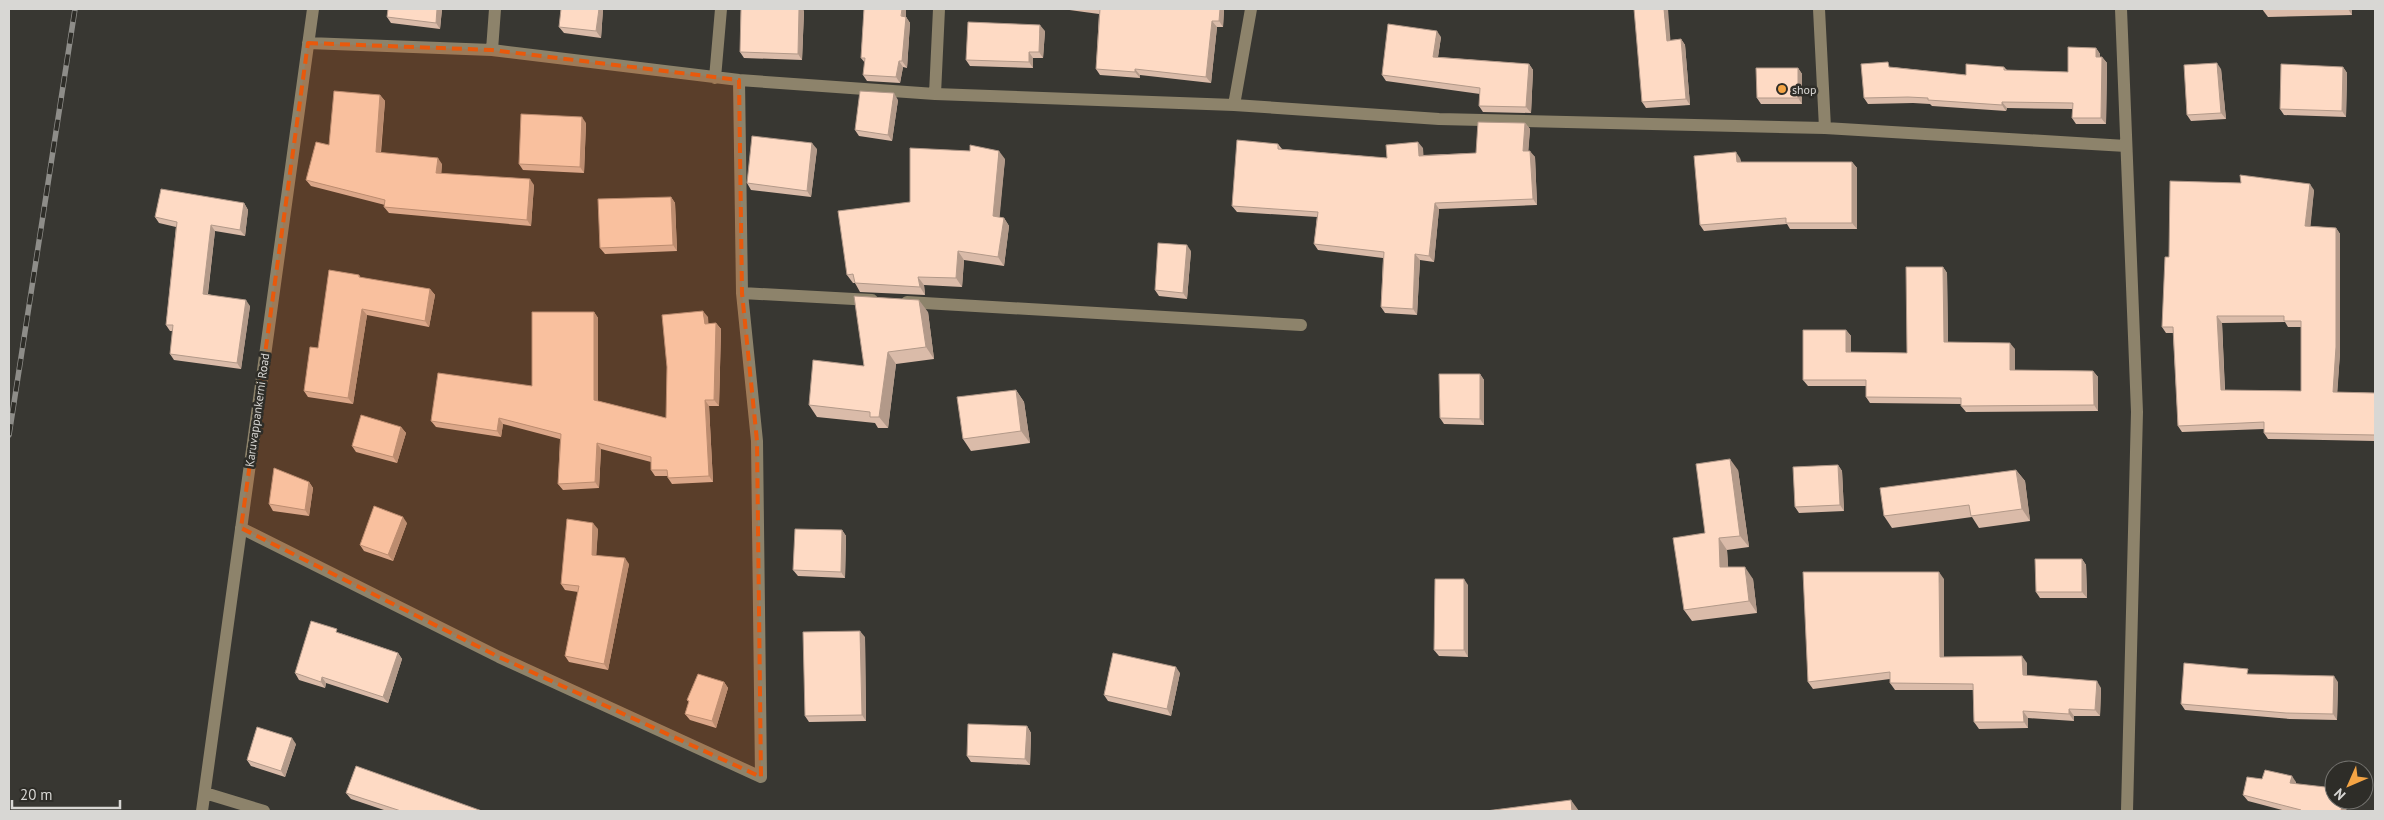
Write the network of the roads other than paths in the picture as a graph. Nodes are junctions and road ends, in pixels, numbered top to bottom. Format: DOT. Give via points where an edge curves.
graph roads {
  1 [pos="313,9"];
  2 [pos="495,9"];
  3 [pos="721,9"];
  4 [pos="939,9"];
  5 [pos="1251,9"];
  6 [pos="1820,9"];
  7 [pos="2120,9"];
  8 [pos="308,43"];
  9 [pos="492,50"];
  10 [pos="715,78"];
  11 [pos="739,80"];
  12 [pos="935,94"];
  13 [pos="1234,105"];
  14 [pos="1825,128"];
  15 [pos="2126,146"];
  16 [pos="742,293"];
  17 [pos="1301,325"];
  18 [pos="241,528"];
  19 [pos="205,793"];
  20 [pos="202,811"];
  21 [pos="264,811"];
  22 [pos="2126,811"];
  1 -- 8 [label="street, Karuvappankerni Road"];
  2 -- 9 [label="street"];
  3 -- 10 [label="street"];
  4 -- 12 [label="street"];
  5 -- 13 [label="street"];
  6 -- 14 [label="street"];
  7 -- 15 [label="street"];
  8 -- 9 [label="street"];
  8 -- 18 [label="street, Karuvappankerni Road"];
  9 -- 10 [label="street"];
  10 -- 11 [label="street"];
  11 -- 12 [label="street"];
  11 -- 16 [label="street"];
  12 -- 13 [label="street"];
  13 -- 14 [label="street" via="1439,119"];
  14 -- 15 [label="street"];
  15 -- 22 [label="street" via="2137,412"];
  16 -- 17 [label="street"];
  16 -- 18 [label="street" via="757,441 761,777 499,657"];
  18 -- 19 [label="street, Karuvappankerni Road"];
  19 -- 20 [label="street, Karuvappankerni Road"];
  19 -- 21 [label="street"];
}
